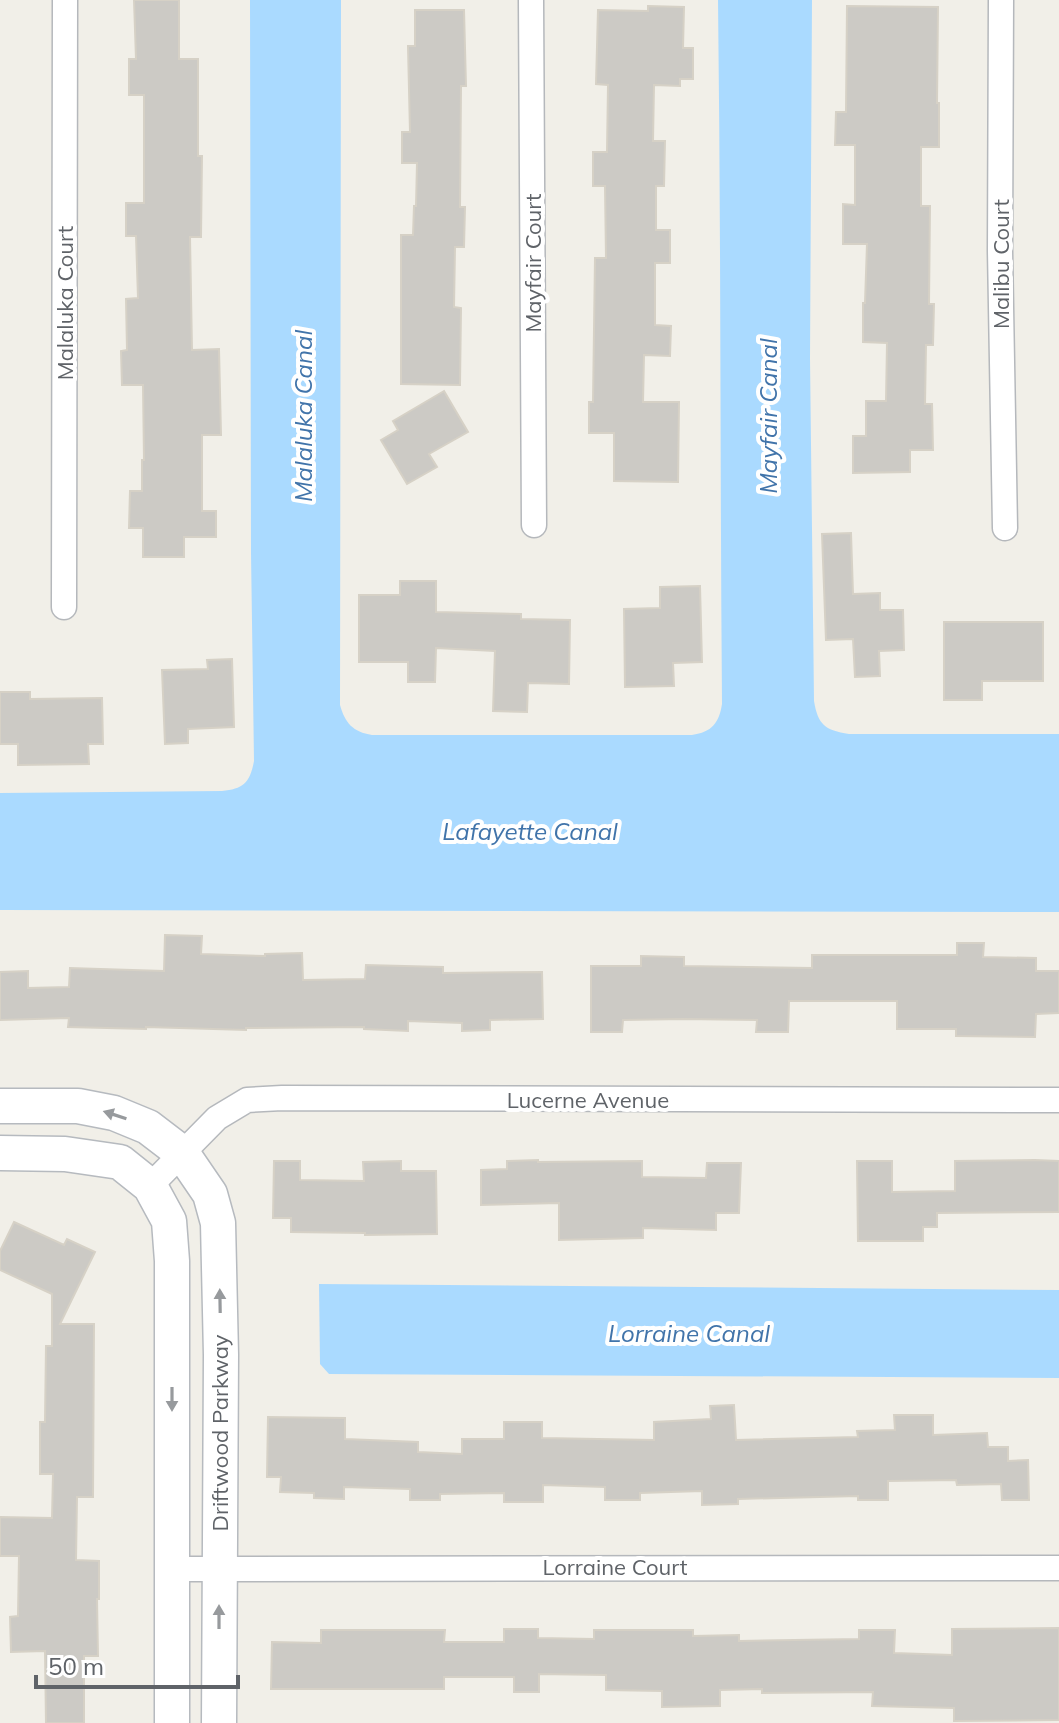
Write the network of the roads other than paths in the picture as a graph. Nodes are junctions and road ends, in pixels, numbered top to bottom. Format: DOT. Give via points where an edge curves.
graph roads {
  1 [pos="65,0"];
  2 [pos="531,0"];
  3 [pos="1001,0"];
  4 [pos="534,525"];
  5 [pos="1005,528"];
  6 [pos="64,607"];
  7 [pos="1059,1100"];
  8 [pos="0,1106"];
  9 [pos="0,1153"];
  10 [pos="182,1153"];
  11 [pos="150,1186"];
  12 [pos="219,1568"];
  13 [pos="1059,1568"];
  14 [pos="172,1569"];
  15 [pos="172,1723"];
  16 [pos="219,1723"];
  1 -- 6 [label="street, Malaluka Court"];
  2 -- 4 [label="street, Mayfair Court"];
  3 -- 5 [label="street, Malibu Court"];
  7 -- 10 [label="street, Lucerne Avenue" via="247,1100 217,1118"];
  10 -- 8 [label="street, Driftwood Parkway, one-way" via="148,1127 114,1113 78,1106"];
  9 -- 11 [label="street" via="120,1162"];
  10 -- 11 [label="street, Lucerne Avenue"];
  12 -- 10 [label="street, Driftwood Parkway, one-way" via="218,1223 210,1194"];
  11 -- 14 [label="street, one-way" via="169,1221 172,1261"];
  12 -- 13 [label="street, Lorraine Court"];
  12 -- 14 [label="street, Lorraine Court"];
  16 -- 12 [label="street, Driftwood Parkway, one-way"];
  14 -- 15 [label="street"];
}
